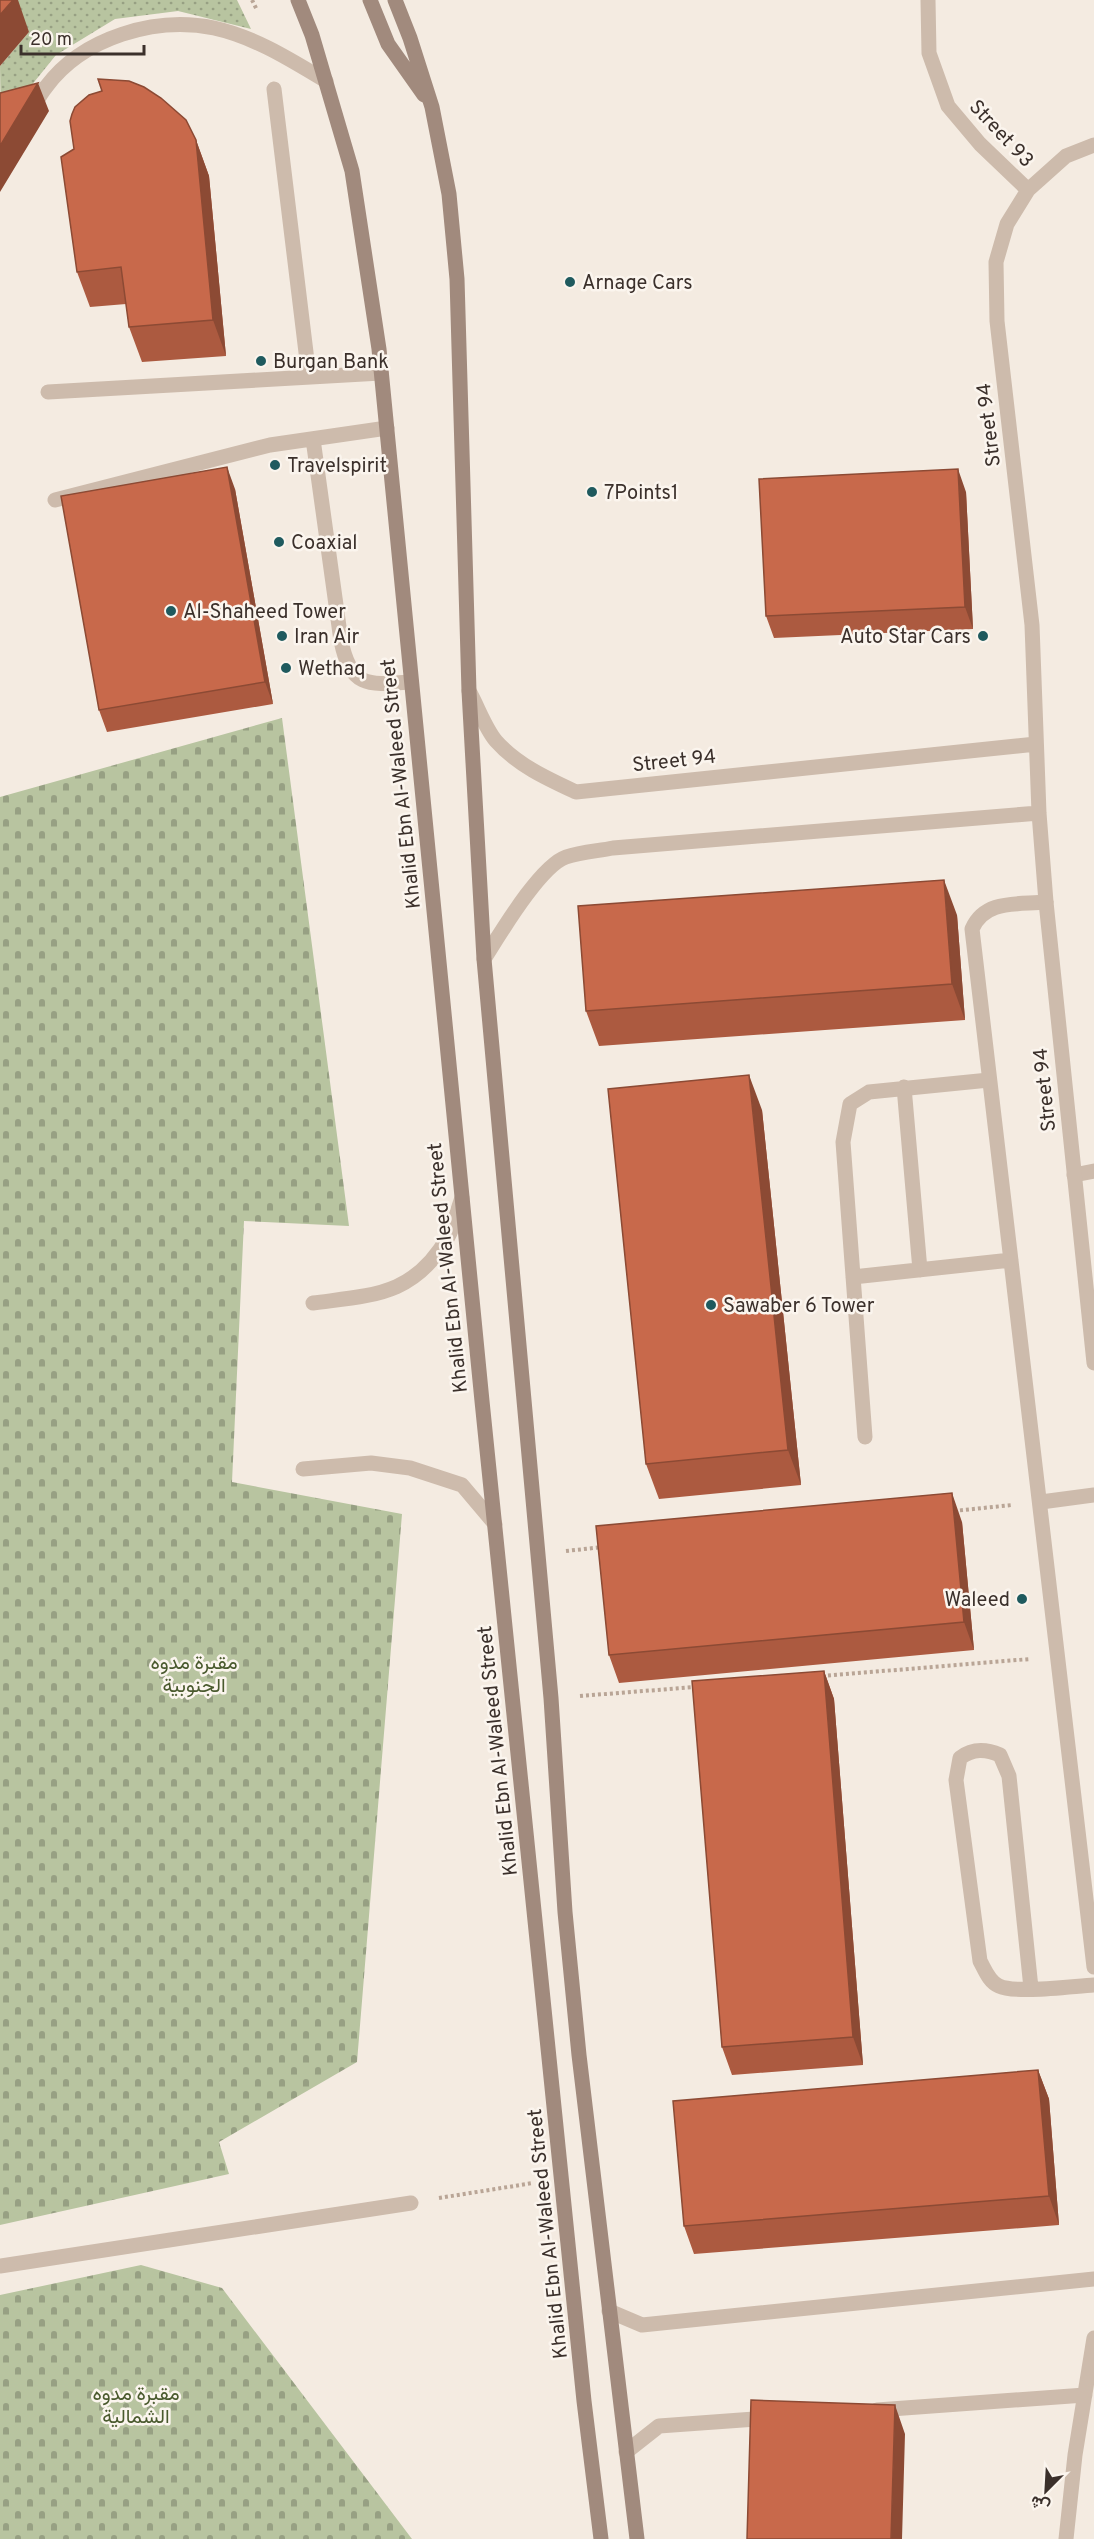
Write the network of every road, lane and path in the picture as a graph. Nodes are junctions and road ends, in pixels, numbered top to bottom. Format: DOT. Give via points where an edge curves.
graph roads {
  1 [pos="292,0"];
  2 [pos="298,0"];
  3 [pos="370,0"];
  4 [pos="395,0"];
  5 [pos="406,0"];
  6 [pos="928,0"];
  7 [pos="312,35"];
  8 [pos="410,38"];
  9 [pos="326,81"];
  10 [pos="274,89"];
  11 [pos="432,107"];
  12 [pos="28,116"];
  13 [pos="1094,145"];
  14 [pos="1028,190"];
  15 [pos="381,373"];
  16 [pos="309,377"];
  17 [pos="48,392"];
  18 [pos="387,428"];
  19 [pos="313,439"];
  20 [pos="55,500"];
  21 [pos="411,682"];
  22 [pos="469,691"];
  23 [pos="1036,744"];
  24 [pos="1039,813"];
  25 [pos="1046,902"];
  26 [pos="484,959"];
  27 [pos="989,1080"];
  28 [pos="904,1087"];
  29 [pos="1094,1171"];
  30 [pos="1074,1175"];
  31 [pos="462,1198"];
  32 [pos="1011,1260"];
  33 [pos="920,1270"];
  34 [pos="1089,1270"];
  35 [pos="853,1277"];
  36 [pos="313,1303"];
  37 [pos="1094,1364"];
  38 [pos="865,1437"];
  39 [pos="303,1469"];
  40 [pos="1094,1495"];
  41 [pos="1041,1502"];
  42 [pos="946,1512"];
  43 [pos="495,1524"];
  44 [pos="615,1546"];
  45 [pos="538,1552"];
  46 [pos="1058,1657"];
  47 [pos="820,1677"];
  48 [pos="701,1686"];
  49 [pos="582,1696"];
  50 [pos="1094,1967"];
  51 [pos="1094,1985"];
  52 [pos="1031,1988"];
  53 [pos="563,2178"];
  54 [pos="411,2203"];
  55 [pos="0,2266"];
  56 [pos="1094,2279"];
  57 [pos="609,2311"];
  58 [pos="1094,2338"];
  59 [pos="1085,2395"];
  60 [pos="860,2411"];
  61 [pos="789,2416"];
  62 [pos="626,2452"];
  63 [pos="601,2539"];
  64 [pos="637,2539"];
  65 [pos="1066,2539"];
  1 -- 7 [label="main road"];
  2 -- 7 [label="main road, Khalid Ebn Al-Waleed Street"];
  3 -- 11 [label="main road" via="388,44"];
  4 -- 8 [label="main road"];
  5 -- 8 [label="main road"];
  6 -- 14 [label="street, Street 93" via="929,53 948,106 980,144"];
  7 -- 9 [label="main road, Khalid Ebn Al-Waleed Street"];
  8 -- 11 [label="main road"];
  9 -- 12 [label="street" via="284,55 216,29 183,24 154,26 116,36 83,54 46,87"];
  9 -- 15 [label="main road, Khalid Ebn Al-Waleed Street" via="352,171"];
  10 -- 16 [label="street"];
  11 -- 22 [label="main road" via="449,194 457,279"];
  13 -- 14 [label="street, Street 94" via="1066,156"];
  14 -- 23 [label="street, Street 94" via="1008,224 996,262 997,321 1032,626"];
  15 -- 16 [label="street"];
  15 -- 18 [label="main road, Khalid Ebn Al-Waleed Street"];
  16 -- 17 [label="street"];
  18 -- 19 [label="street"];
  18 -- 21 [label="main road, Khalid Ebn Al-Waleed Street"];
  19 -- 20 [label="street" via="270,445"];
  19 -- 21 [label="street" via="346,663 357,677 377,685"];
  21 -- 31 [label="main road, Khalid Ebn Al-Waleed Street"];
  22 -- 23 [label="street, Street 94" via="495,740 512,757 576,792"];
  22 -- 26 [label="main road"];
  23 -- 24 [label="street, Street 94"];
  24 -- 25 [label="street, Street 94"];
  24 -- 26 [label="street" via="613,848 564,857 523,898"];
  25 -- 27 [label="street" via="990,908 977,918 972,929"];
  25 -- 30 [label="street, Street 94"];
  26 -- 45 [label="main road"];
  27 -- 28 [label="street"];
  27 -- 32 [label="street"];
  28 -- 33 [label="street"];
  28 -- 35 [label="street" via="869,1092 850,1104 843,1142"];
  29 -- 30 [label="street"];
  30 -- 34 [label="street, Street 94"];
  31 -- 36 [label="street" via="448,1236 426,1268 404,1285 368,1296"];
  31 -- 43 [label="main road, Khalid Ebn Al-Waleed Street"];
  32 -- 33 [label="street"];
  32 -- 41 [label="street"];
  33 -- 35 [label="street"];
  34 -- 37 [label="street, Street 94"];
  35 -- 38 [label="street"];
  39 -- 43 [label="street" via="371,1463 410,1468 462,1485"];
  40 -- 41 [label="street"];
  41 -- 42 [label="path"];
  41 -- 46 [label="street"];
  43 -- 53 [label="main road, Khalid Ebn Al-Waleed Street"];
  44 -- 45 [label="path"];
  45 -- 57 [label="main road" via="565,1912"];
  46 -- 47 [label="path"];
  46 -- 50 [label="street"];
  48 -- 49 [label="path"];
  51 -- 52 [label="street"];
  52 -- 52 [label="street" via="1000,1987 990,1981 980,1961 956,1780 960,1758 969,1751 987,1750 1000,1755 1009,1776"];
  53 -- 54 [label="path"];
  53 -- 63 [label="main road, Khalid Ebn Al-Waleed Street"];
  54 -- 55 [label="street"];
  56 -- 57 [label="street" via="642,2325"];
  57 -- 62 [label="main road"];
  58 -- 59 [label="street"];
  59 -- 60 [label="street"];
  59 -- 65 [label="street"];
  61 -- 62 [label="street" via="658,2426"];
  62 -- 64 [label="main road"];
}
